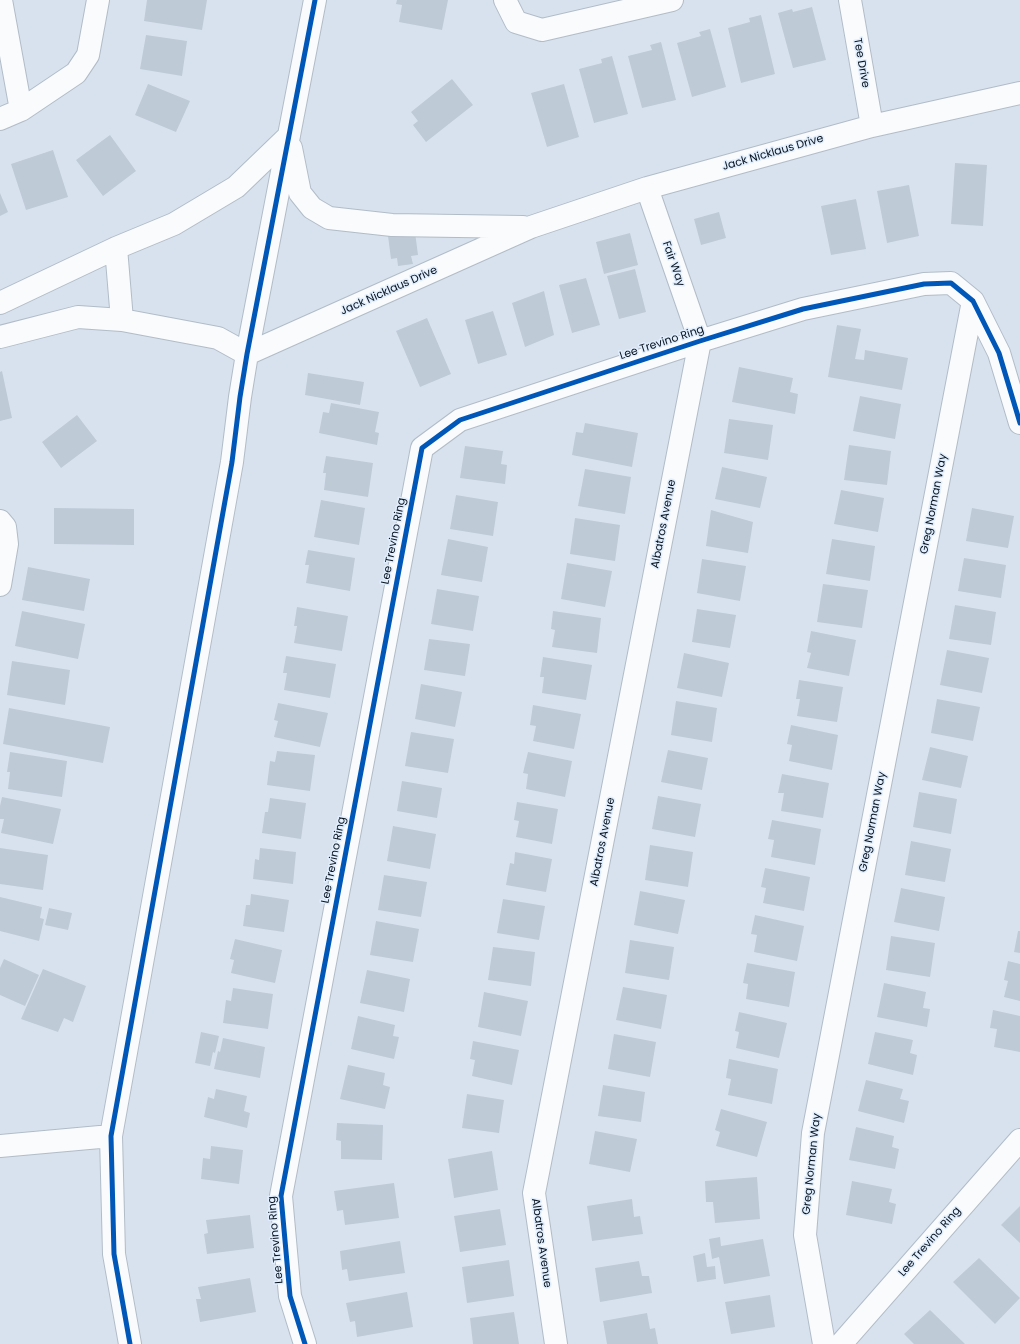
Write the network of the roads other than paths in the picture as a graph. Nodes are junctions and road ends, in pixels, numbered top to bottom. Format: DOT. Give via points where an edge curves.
graph roads {
  1 [pos="1,0"];
  2 [pos="98,0"];
  3 [pos="315,0"];
  4 [pos="505,0"];
  5 [pos="672,0"];
  6 [pos="850,0"];
  7 [pos="1020,92"];
  8 [pos="21,110"];
  9 [pos="0,119"];
  10 [pos="872,126"];
  11 [pos="289,136"];
  12 [pos="647,188"];
  13 [pos="530,227"];
  14 [pos="116,248"];
  15 [pos="973,301"];
  16 [pos="0,303"];
  17 [pos="122,320"];
  18 [pos="0,337"];
  19 [pos="700,341"];
  20 [pos="248,354"];
  21 [pos="1020,423"];
  22 [pos="0,521"];
  23 [pos="0,585"];
  24 [pos="111,1136"];
  25 [pos="1020,1140"];
  26 [pos="0,1146"];
  27 [pos="130,1344"];
  28 [pos="304,1344"];
  29 [pos="556,1344"];
  30 [pos="824,1344"];
  31 [pos="841,1344"];
  1 -- 8 [label="street"];
  2 -- 8 [label="street" via="88,55 76,73"];
  3 -- 11 [label="street"];
  4 -- 5 [label="street" via="516,22 542,30"];
  6 -- 10 [label="street, Tee Drive"];
  7 -- 10 [label="street, Jack Nicklaus Drive"];
  8 -- 9 [label="street"];
  10 -- 12 [label="street, Jack Nicklaus Drive"];
  11 -- 13 [label="street, Jack Nicklaus Drive" via="300,193 312,208 329,218 392,225"];
  11 -- 14 [label="street" via="236,187 174,224"];
  11 -- 20 [label="street"];
  12 -- 13 [label="street, Jack Nicklaus Drive"];
  12 -- 19 [label="street, Fair Way"];
  13 -- 20 [label="street, Jack Nicklaus Drive"];
  14 -- 16 [label="street"];
  14 -- 17 [label="street"];
  15 -- 19 [label="street, Lee Trevino Ring" via="951,284 924,284 803,309"];
  15 -- 21 [label="street, Lee Trevino Ring" via="999,354"];
  15 -- 30 [label="street, Greg Norman Way" via="813,1133 805,1235"];
  17 -- 18 [label="street" via="78,317"];
  17 -- 20 [label="street" via="218,338"];
  19 -- 28 [label="street, Lee Trevino Ring" via="460,420 422,448 281,1196 290,1296"];
  19 -- 29 [label="street, Albatros Avenue" via="534,1193"];
  20 -- 24 [label="street" via="232,462"];
  22 -- 23 [label="street" via="5,527 7,544"];
  24 -- 26 [label="street"];
  24 -- 27 [label="street" via="114,1254"];
  25 -- 31 [label="street, Lee Trevino Ring"];
}
